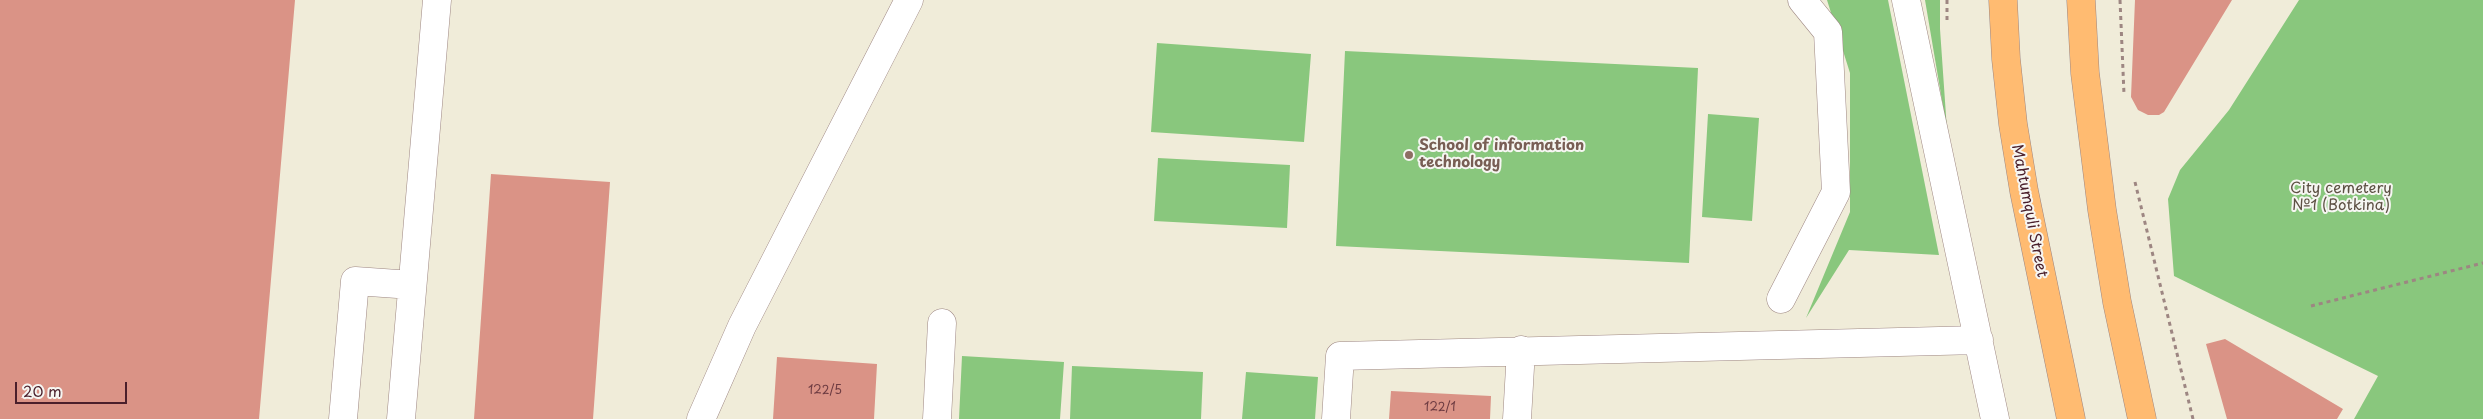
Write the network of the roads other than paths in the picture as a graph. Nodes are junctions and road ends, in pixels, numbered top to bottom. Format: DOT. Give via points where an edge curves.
graph roads {
  1 [pos="437,0"];
  2 [pos="909,0"];
  3 [pos="1802,0"];
  4 [pos="1906,0"];
  5 [pos="2003,0"];
  6 [pos="2081,0"];
  7 [pos="412,285"];
  8 [pos="1781,299"];
  9 [pos="942,323"];
  10 [pos="1979,340"];
  11 [pos="1521,350"];
  12 [pos="343,419"];
  13 [pos="400,419"];
  14 [pos="701,419"];
  15 [pos="936,419"];
  16 [pos="1336,419"];
  17 [pos="1517,419"];
  18 [pos="1995,419"];
  19 [pos="2071,419"];
  20 [pos="2142,419"];
  1 -- 7 [label="lane"];
  2 -- 14 [label="lane" via="742,326"];
  3 -- 8 [label="lane" via="1828,32 1836,192"];
  4 -- 10 [label="lane"];
  5 -- 19 [label="main road, Mahtumquli Street" via="2006,59 2018,153"];
  6 -- 20 [label="main road" via="2102,210 2117,302"];
  7 -- 12 [label="lane" via="355,281"];
  7 -- 13 [label="lane"];
  9 -- 15 [label="lane"];
  10 -- 11 [label="lane"];
  10 -- 18 [label="lane"];
  11 -- 16 [label="lane" via="1340,356"];
  11 -- 17 [label="lane"];
}
